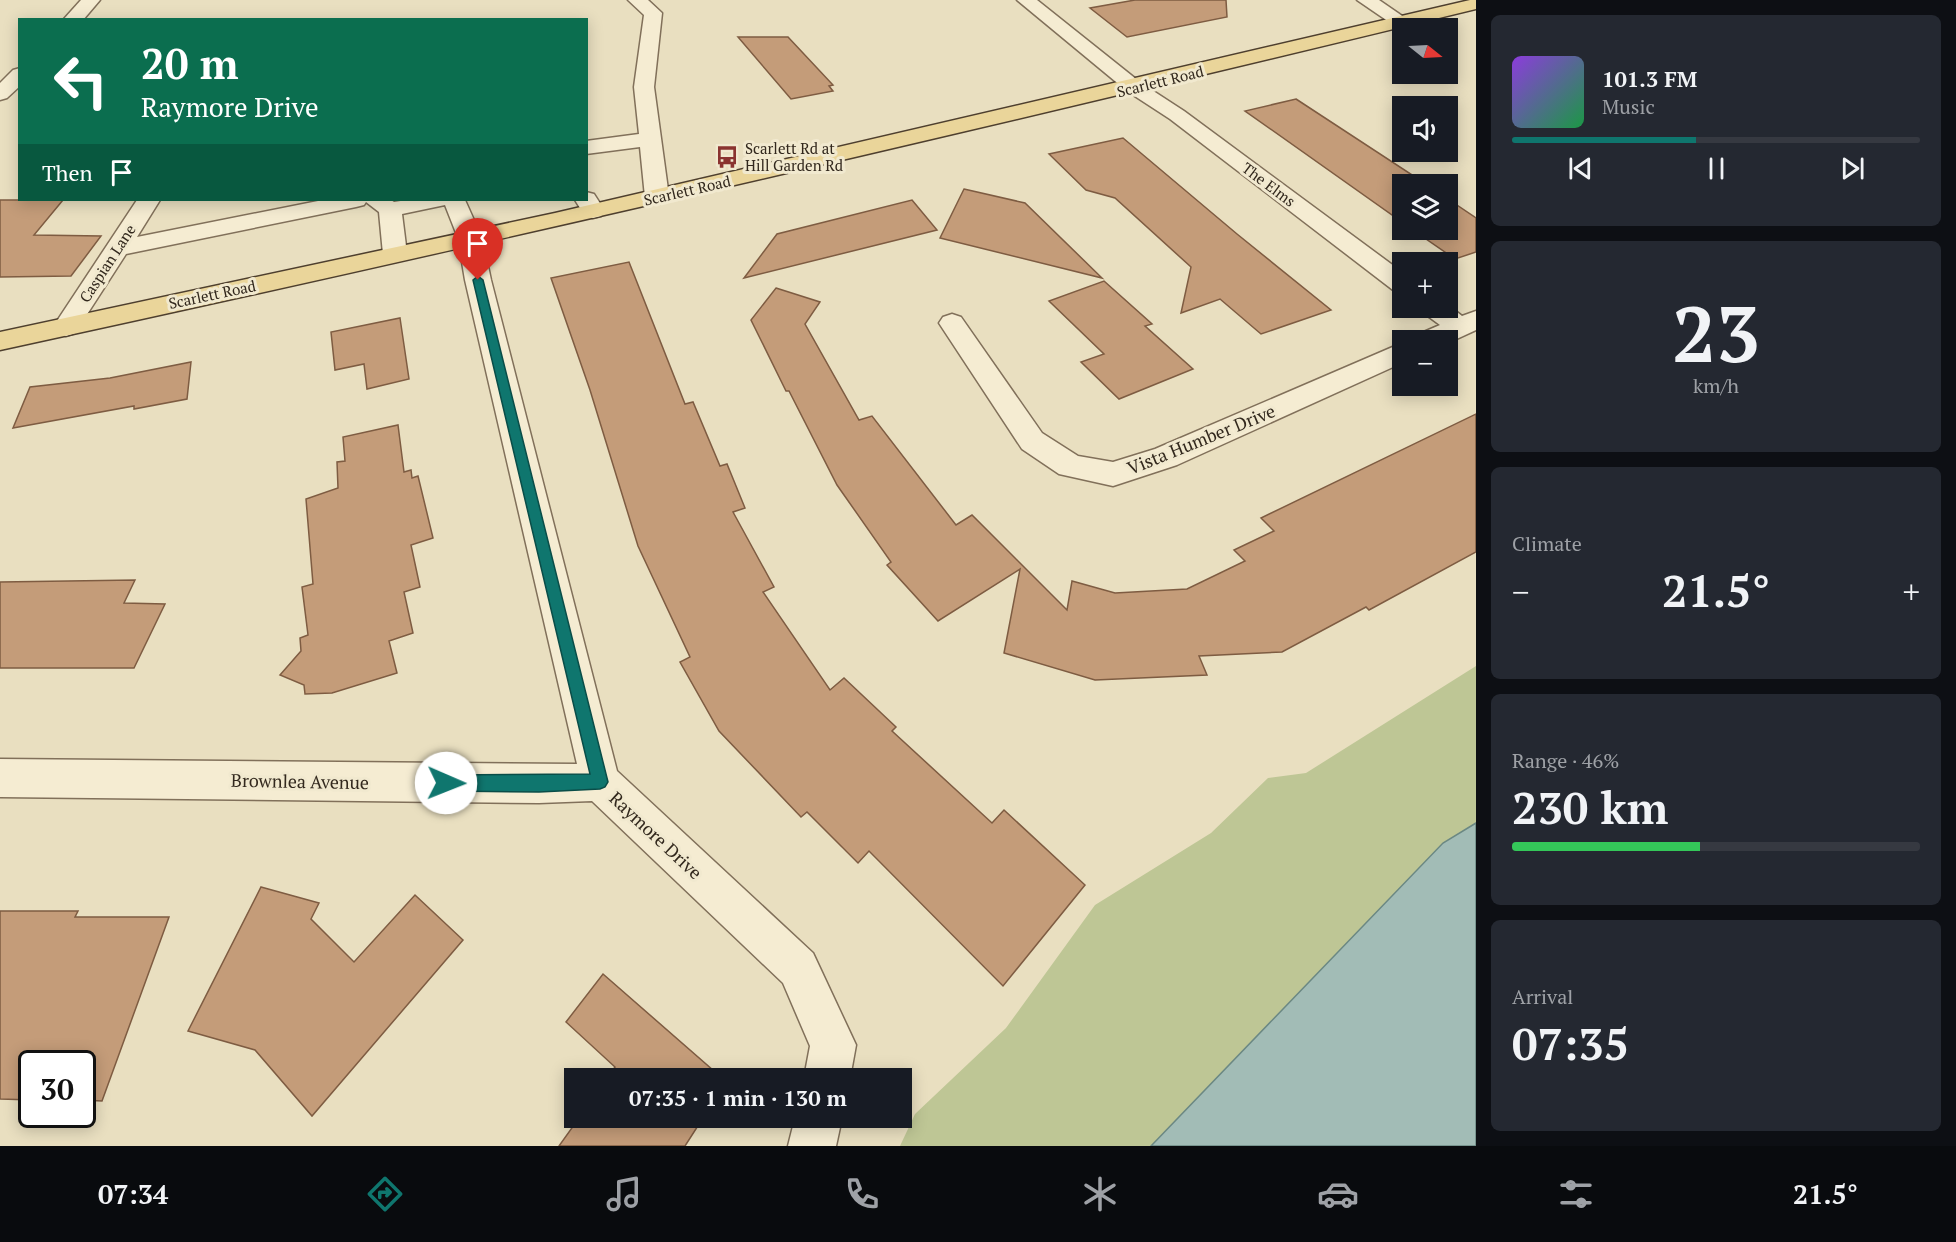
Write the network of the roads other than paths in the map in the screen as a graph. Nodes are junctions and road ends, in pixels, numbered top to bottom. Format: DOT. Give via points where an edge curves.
graph roads {
  1 [pos="91,0"];
  2 [pos="638,0"];
  3 [pos="1026,0"];
  4 [pos="1366,0"];
  5 [pos="1476,4"];
  6 [pos="74,18"];
  7 [pos="1395,18"];
  8 [pos="1418,18"];
  9 [pos="1392,24"];
  10 [pos="18,76"];
  11 [pos="1134,87"];
  12 [pos="0,94"];
  13 [pos="649,139"];
  14 [pos="588,148"];
  15 [pos="657,197"];
  16 [pos="147,201"];
  17 [pos="351,201"];
  18 [pos="427,201"];
  19 [pos="454,201"];
  20 [pos="384,205"];
  21 [pos="590,205"];
  22 [pos="470,238"];
  23 [pos="117,248"];
  24 [pos="395,254"];
  25 [pos="1392,276"];
  26 [pos="952,323"];
  27 [pos="1468,324"];
  28 [pos="66,327"];
  29 [pos="1453,330"];
  30 [pos="0,340"];
  31 [pos="1392,356"];
  32 [pos="0,778"];
  33 [pos="600,782"];
  34 [pos="828,1068"];
  35 [pos="816,1128"];
  36 [pos="812,1146"];
  1 -- 6 [label="street"];
  2 -- 13 [label="street" via="653,13 644,87"];
  3 -- 11 [label="street, The Elms"];
  4 -- 7 [label="street"];
  5 -- 8 [label="main road, Scarlett Road"];
  9 -- 11 [label="main road, Scarlett Road"];
  10 -- 12 [label="street"];
  11 -- 15 [label="main road, Scarlett Road"];
  11 -- 25 [label="street, The Elms" via="1178,115"];
  13 -- 14 [label="street"];
  13 -- 15 [label="street"];
  15 -- 21 [label="main road, Scarlett Road"];
  16 -- 23 [label="street, Caspian Lane"];
  17 -- 23 [label="street"];
  18 -- 20 [label="street"];
  19 -- 22 [label="street, Raymore Drive"];
  20 -- 24 [label="street"];
  21 -- 22 [label="main road, Scarlett Road"];
  22 -- 24 [label="main road, Scarlett Road"];
  22 -- 33 [label="street, Raymore Drive"];
  23 -- 28 [label="street, Caspian Lane"];
  24 -- 28 [label="main road, Scarlett Road"];
  26 -- 31 [label="street, Vista Humber Drive" via="1032,441 1070,466 1113,474 1166,457"];
  27 -- 29 [label="street"];
  28 -- 30 [label="main road, Scarlett Road"];
  32 -- 33 [label="street, Brownlea Avenue"];
  33 -- 34 [label="street, Raymore Drive" via="798,968 833,1045"];
  35 -- 36 [label="street"];
}
